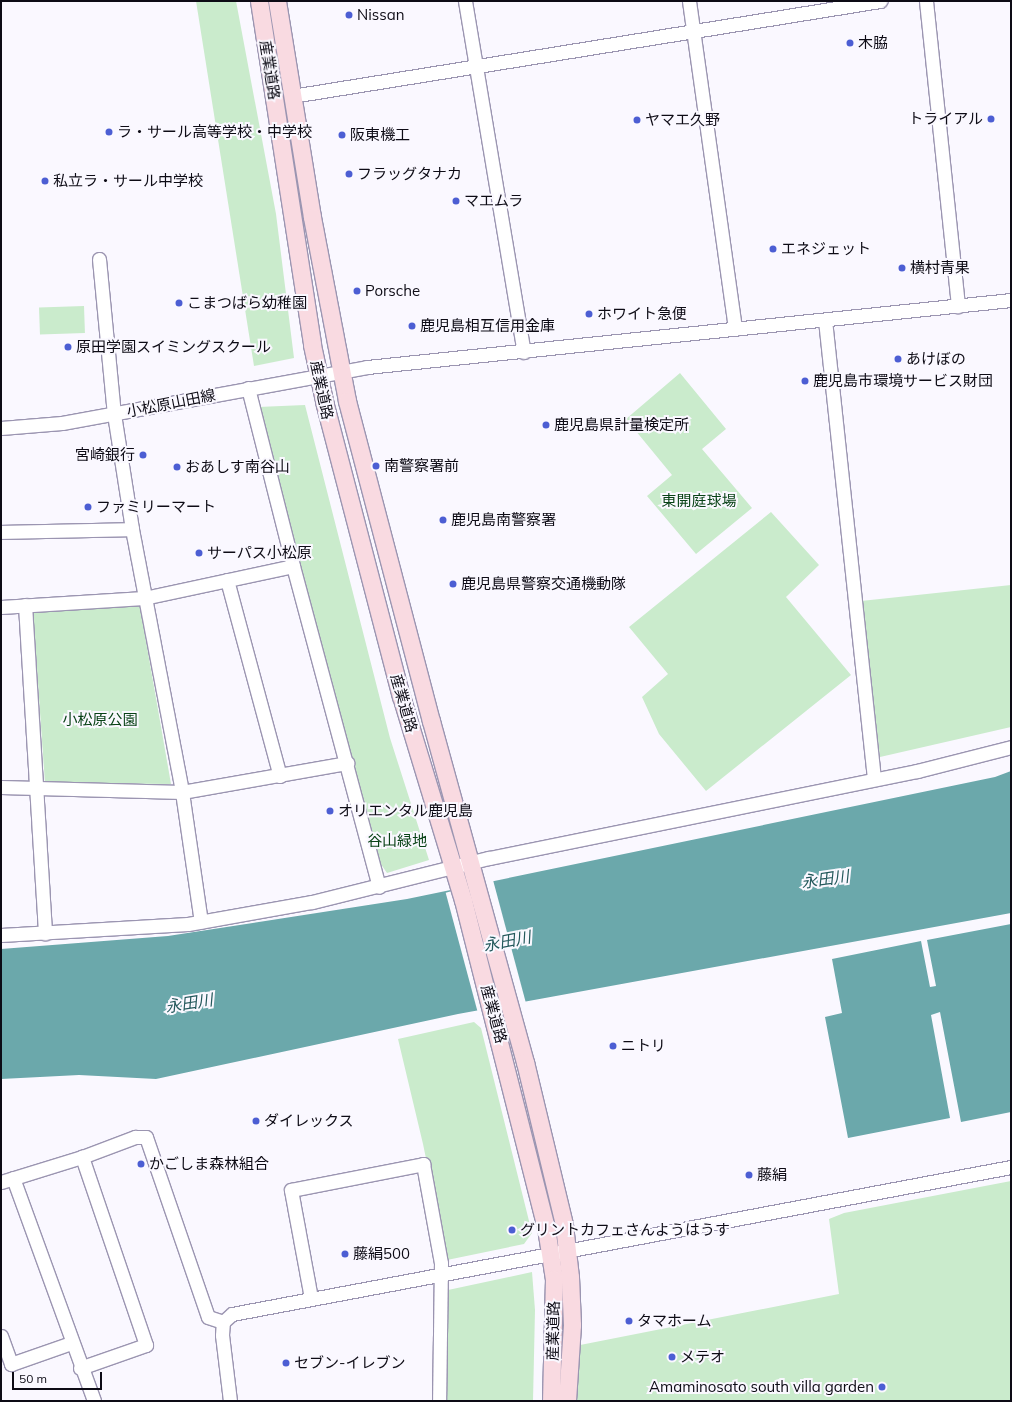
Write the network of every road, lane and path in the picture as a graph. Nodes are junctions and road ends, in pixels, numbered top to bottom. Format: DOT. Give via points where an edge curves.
graph roads {
  1 [pos="259,1"];
  2 [pos="277,1"];
  3 [pos="465,1"];
  4 [pos="689,1"];
  5 [pos="880,1"];
  6 [pos="926,1"];
  7 [pos="693,31"];
  8 [pos="476,66"];
  9 [pos="292,96"];
  10 [pos="99,259"];
  11 [pos="1011,304"];
  12 [pos="958,306"];
  13 [pos="825,320"];
  14 [pos="735,329"];
  15 [pos="524,352"];
  16 [pos="341,372"];
  17 [pos="319,376"];
  18 [pos="248,388"];
  19 [pos="114,414"];
  20 [pos="1,428"];
  21 [pos="132,530"];
  22 [pos="1,532"];
  23 [pos="293,566"];
  24 [pos="227,580"];
  25 [pos="144,598"];
  26 [pos="25,605"];
  27 [pos="1,607"];
  28 [pos="1011,747"];
  29 [pos="347,763"];
  30 [pos="280,776"];
  31 [pos="874,778"];
  32 [pos="1,787"];
  33 [pos="37,789"];
  34 [pos="182,792"];
  35 [pos="464,872"];
  36 [pos="379,887"];
  37 [pos="201,922"];
  38 [pos="45,932"];
  39 [pos="1,935"];
  40 [pos="82,1157"];
  41 [pos="1011,1167"];
  42 [pos="7,1180"];
  43 [pos="559,1252"];
  44 [pos="442,1275"];
  45 [pos="311,1298"];
  46 [pos="223,1322"];
  47 [pos="1,1336"];
  48 [pos="71,1343"];
  49 [pos="80,1368"];
  50 [pos="94,1401"];
  51 [pos="230,1401"];
  52 [pos="439,1401"];
  53 [pos="551,1401"];
  54 [pos="567,1401"];
  1 -- 17 [label="main road, 産業道路"];
  2 -- 9 [label="main road, 産業道路"];
  3 -- 8 [label="street"];
  4 -- 7 [label="street"];
  5 -- 7 [label="street"];
  6 -- 12 [label="street"];
  7 -- 8 [label="street"];
  7 -- 14 [label="street"];
  8 -- 9 [label="street"];
  8 -- 15 [label="street"];
  9 -- 16 [label="main road, 産業道路"];
  10 -- 19 [label="street"];
  11 -- 12 [label="street, 小松原山田線"];
  12 -- 13 [label="street, 小松原山田線"];
  13 -- 14 [label="street, 小松原山田線"];
  13 -- 31 [label="street"];
  14 -- 15 [label="street, 小松原山田線"];
  15 -- 16 [label="street, 小松原山田線" via="367,367"];
  16 -- 17 [label="street, 小松原山田線"];
  16 -- 35 [label="main road, 産業道路"];
  17 -- 18 [label="street, 小松原山田線"];
  17 -- 35 [label="main road, 産業道路" via="366,568 401,696"];
  18 -- 19 [label="street, 小松原山田線"];
  18 -- 23 [label="street"];
  19 -- 20 [label="street, 小松原山田線" via="62,423"];
  19 -- 21 [label="street"];
  21 -- 22 [label="street"];
  21 -- 25 [label="street"];
  23 -- 24 [label="street"];
  23 -- 29 [label="street"];
  24 -- 25 [label="street"];
  24 -- 30 [label="street"];
  25 -- 26 [label="street"];
  25 -- 34 [label="street"];
  26 -- 27 [label="street"];
  26 -- 33 [label="street"];
  28 -- 31 [label="street" via="917,771"];
  29 -- 30 [label="street"];
  29 -- 36 [label="street"];
  30 -- 34 [label="street"];
  31 -- 35 [label="street"];
  32 -- 33 [label="street"];
  33 -- 34 [label="street"];
  33 -- 38 [label="street"];
  34 -- 37 [label="street"];
  35 -- 36 [label="street"];
  35 -- 43 [label="main road, 産業道路" via="494,1014 537,1186"];
  35 -- 43 [label="main road, 産業道路" via="511,1010 544,1138"];
  36 -- 37 [label="street"];
  37 -- 38 [label="street"];
  38 -- 39 [label="street"];
  40 -- 42 [label="street"];
  40 -- 46 [label="street" via="135,1137 146,1137 208,1317"];
  40 -- 49 [label="street" via="146,1345"];
  41 -- 43 [label="street"];
  42 -- 48 [label="street"];
  43 -- 44 [label="street"];
  43 -- 53 [label="main road, 産業道路" via="554,1286"];
  43 -- 54 [label="main road, 産業道路" via="572,1325"];
  44 -- 45 [label="street"];
  44 -- 45 [label="street" via="442,1263 423,1164 291,1190"];
  44 -- 52 [label="street"];
  45 -- 46 [label="street" via="232,1314"];
  46 -- 51 [label="street" via="222,1335"];
  47 -- 48 [label="street" via="12,1364"];
  48 -- 49 [label="street"];
  49 -- 50 [label="street"];
}
